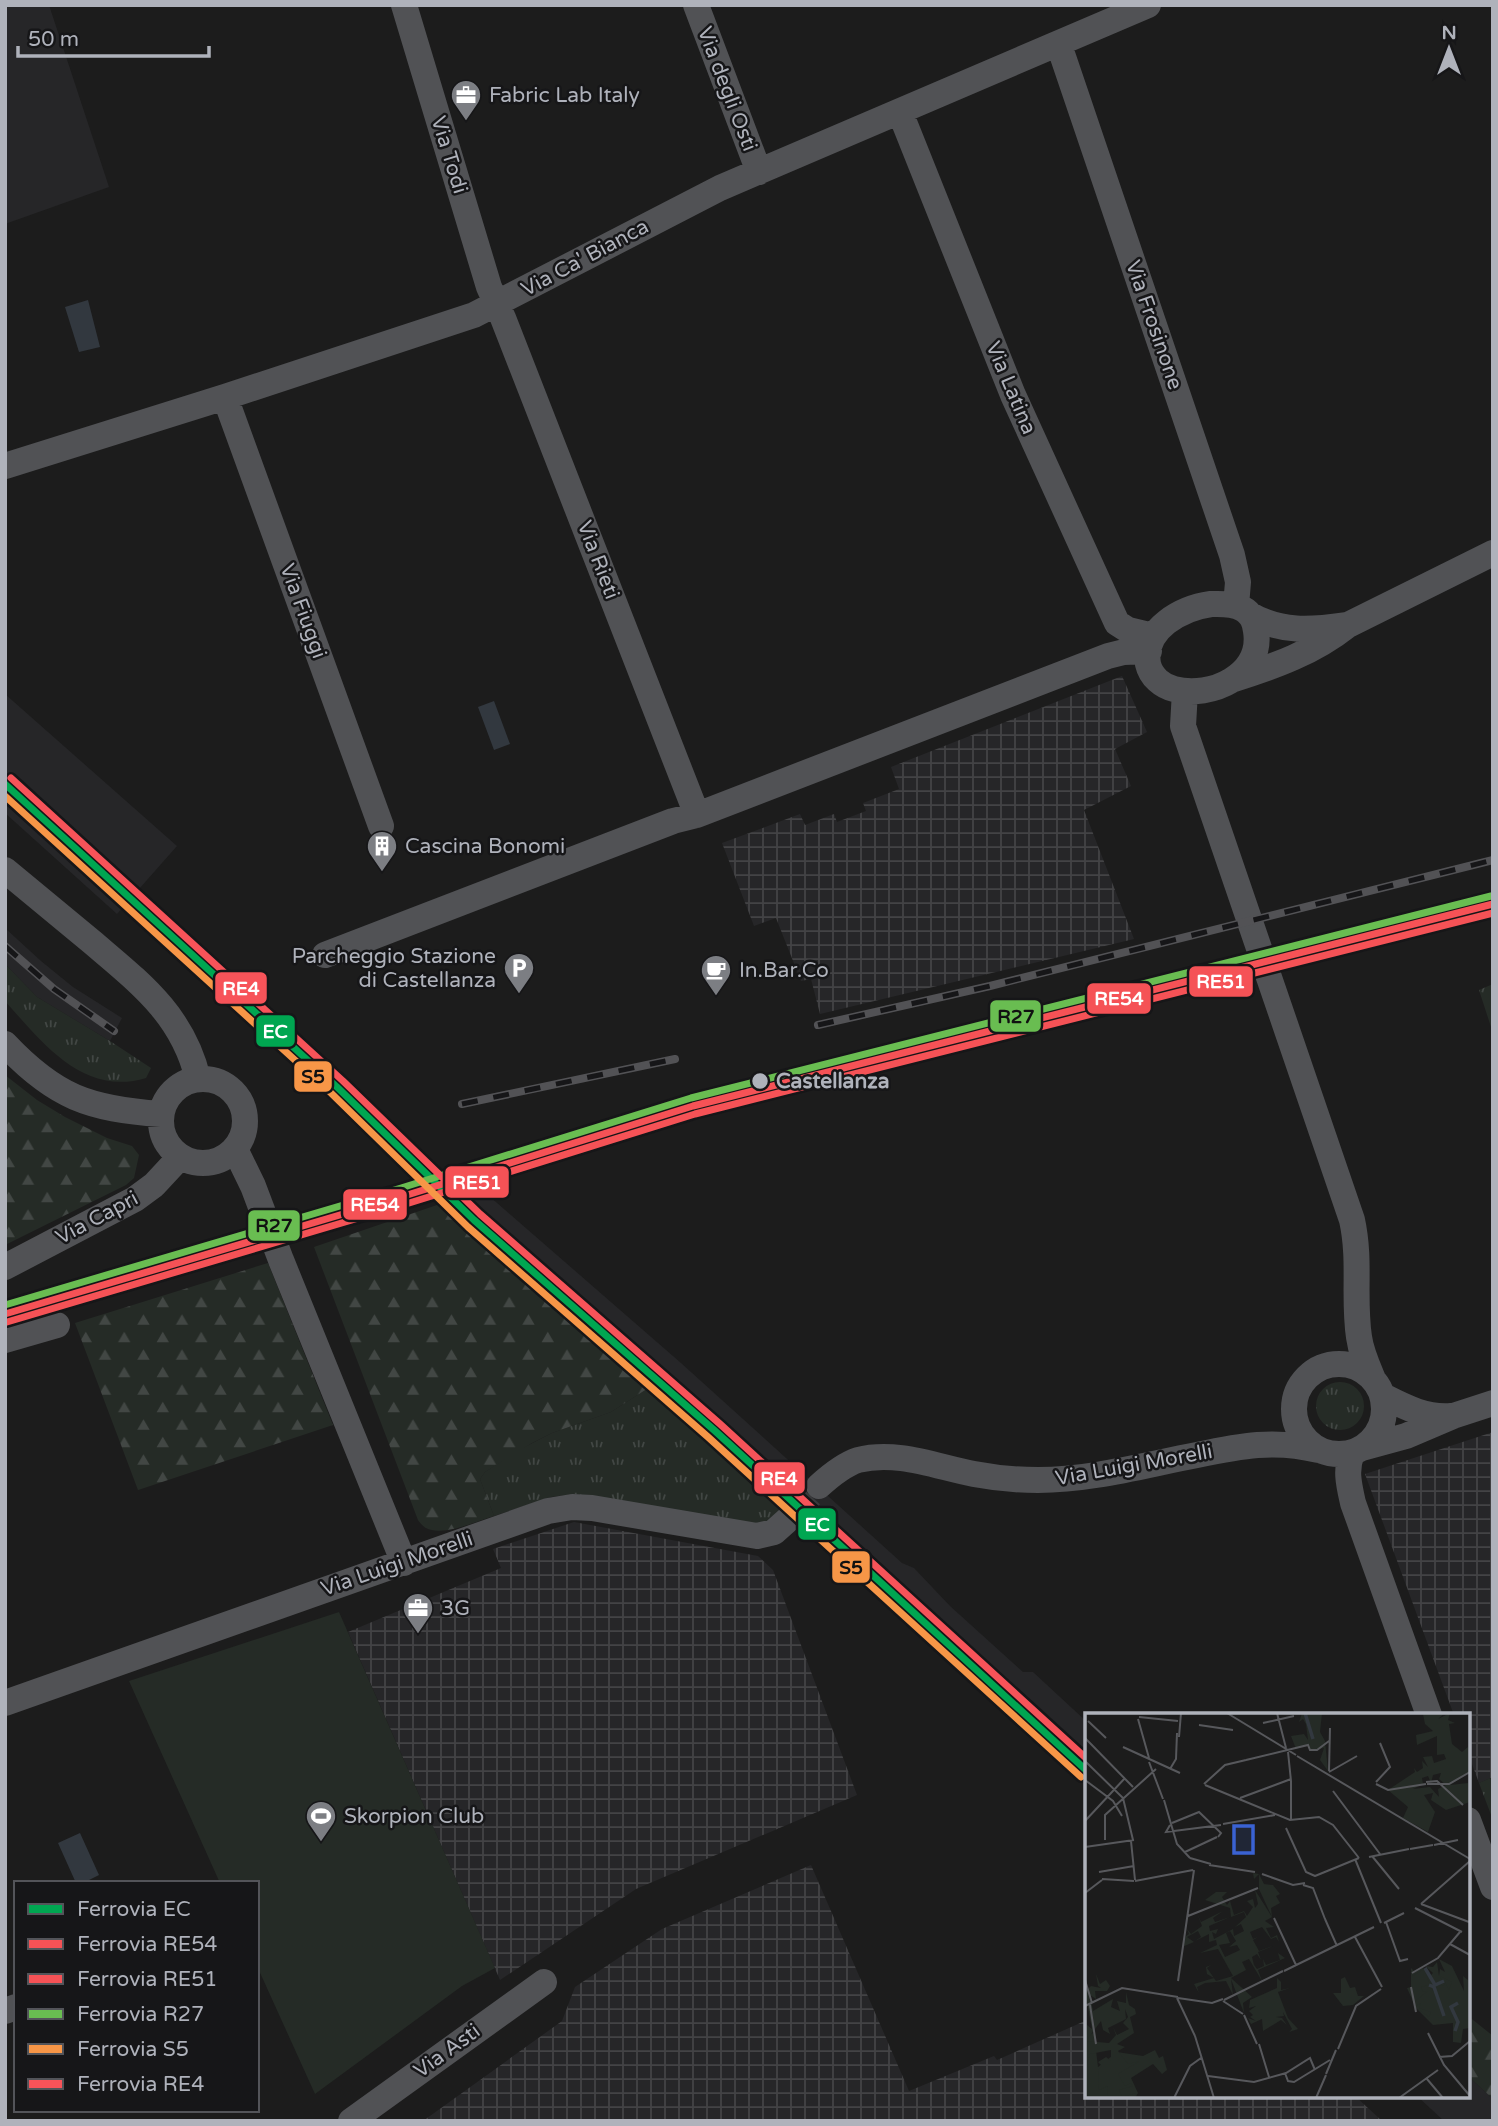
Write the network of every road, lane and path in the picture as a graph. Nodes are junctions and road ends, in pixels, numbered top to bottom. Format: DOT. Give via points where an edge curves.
graph roads {
  1 [pos="404,5"];
  2 [pos="696,5"];
  3 [pos="1148,5"];
  4 [pos="1059,45"];
  5 [pos="900,112"];
  6 [pos="759,172"];
  7 [pos="497,305"];
  8 [pos="225,397"];
  9 [pos="5,466"];
  10 [pos="1491,560"];
  11 [pos="1243,610"];
  12 [pos="1348,625"];
  13 [pos="1151,643"];
  14 [pos="1233,680"];
  15 [pos="1185,691"];
  16 [pos="697,815"];
  17 [pos="382,826"];
  18 [pos="5,870"];
  19 [pos="325,955"];
  20 [pos="5,1044"];
  21 [pos="198,1079"];
  22 [pos="161,1114"];
  23 [pos="235,1149"];
  24 [pos="180,1157"];
  25 [pos="5,1267"];
  26 [pos="1357,1300"];
  27 [pos="57,1325"];
  28 [pos="5,1340"];
  29 [pos="1320,1368"];
  30 [pos="1378,1387"];
  31 [pos="1493,1403"];
  32 [pos="1294,1408"];
  33 [pos="1453,1416"];
  34 [pos="1250,1444"];
  35 [pos="1318,1450"];
  36 [pos="1357,1451"];
  37 [pos="818,1486"];
  38 [pos="793,1515"];
  39 [pos="404,1563"];
  40 [pos="5,1703"];
  41 [pos="1428,1713"];
  42 [pos="1470,1825"];
  43 [pos="1493,1887"];
  44 [pos="544,1982"];
  45 [pos="351,2121"];
  1 -- 7 [label="street, Via Todi"];
  2 -- 6 [label="street, Via degli Osti"];
  3 -- 4 [label="street, Via Ca' Bianca"];
  4 -- 5 [label="street, Via Ca' Bianca"];
  4 -- 11 [label="street, Via Frosinone" via="1232,555"];
  5 -- 6 [label="street, Via Ca' Bianca"];
  5 -- 13 [label="street, Via Latina" via="1013,395 1117,623"];
  6 -- 7 [label="street, Via Ca' Bianca"];
  7 -- 8 [label="street, Via Ca' Bianca"];
  7 -- 16 [label="street, Via Rieti"];
  8 -- 9 [label="street, Via Ca' Bianca"];
  8 -- 17 [label="street, Via Fiuggi"];
  10 -- 12 [label="street"];
  11 -- 12 [label="street" via="1268,624 1293,630"];
  11 -- 13 [label="street" via="1211,604 1197,607 1171,619"];
  11 -- 14 [label="street" via="1256,628 1255,648"];
  12 -- 14 [label="street" via="1309,651"];
  13 -- 15 [label="street" via="1149,664 1154,677 1166,687"];
  13 -- 16 [label="street"];
  14 -- 15 [label="street" via="1203,692"];
  15 -- 26 [label="street" via="1183,726 1352,1220"];
  16 -- 19 [label="street"];
  18 -- 21 [label="street" via="150,993 187,1043"];
  20 -- 22 [label="street" via="33,1073 64,1093 120,1110"];
  21 -- 22 [label="street" via="174,1090"];
  21 -- 23 [label="street" via="226,1086 240,1102 245,1122"];
  22 -- 24 [label="street" via="164,1139"];
  23 -- 24 [label="street" via="215,1162"];
  23 -- 39 [label="street"];
  24 -- 25 [label="street, Via Capri" via="135,1199"];
  26 -- 29 [label="street" via="1344,1335"];
  26 -- 30 [label="street" via="1359,1337"];
  27 -- 28 [label="street"];
  29 -- 30 [label="street" via="1348,1365 1362,1370"];
  29 -- 32 [label="street" via="1297,1391"];
  30 -- 33 [label="street" via="1412,1411"];
  30 -- 36 [label="street" via="1385,1408 1382,1426 1376,1437"];
  31 -- 33 [label="street"];
  32 -- 34 [label="street" via="1280,1425"];
  32 -- 35 [label="street" via="1297,1427"];
  33 -- 36 [label="street"];
  34 -- 35 [label="street"];
  34 -- 37 [label="street, Via Luigi Morelli" via="1090,1476 1046,1480 973,1474 895,1457 872,1458 848,1464"];
  35 -- 36 [label="street" via="1335,1454"];
  36 -- 41 [label="street" via="1349,1461 1353,1503"];
  38 -- 39 [label="street, Via Luigi Morelli" via="774,1532 757,1536 572,1507 538,1514"];
  39 -- 40 [label="street, Via Luigi Morelli"];
  42 -- 43 [label="street"];
  44 -- 45 [label="street, Via Asti"];
}
